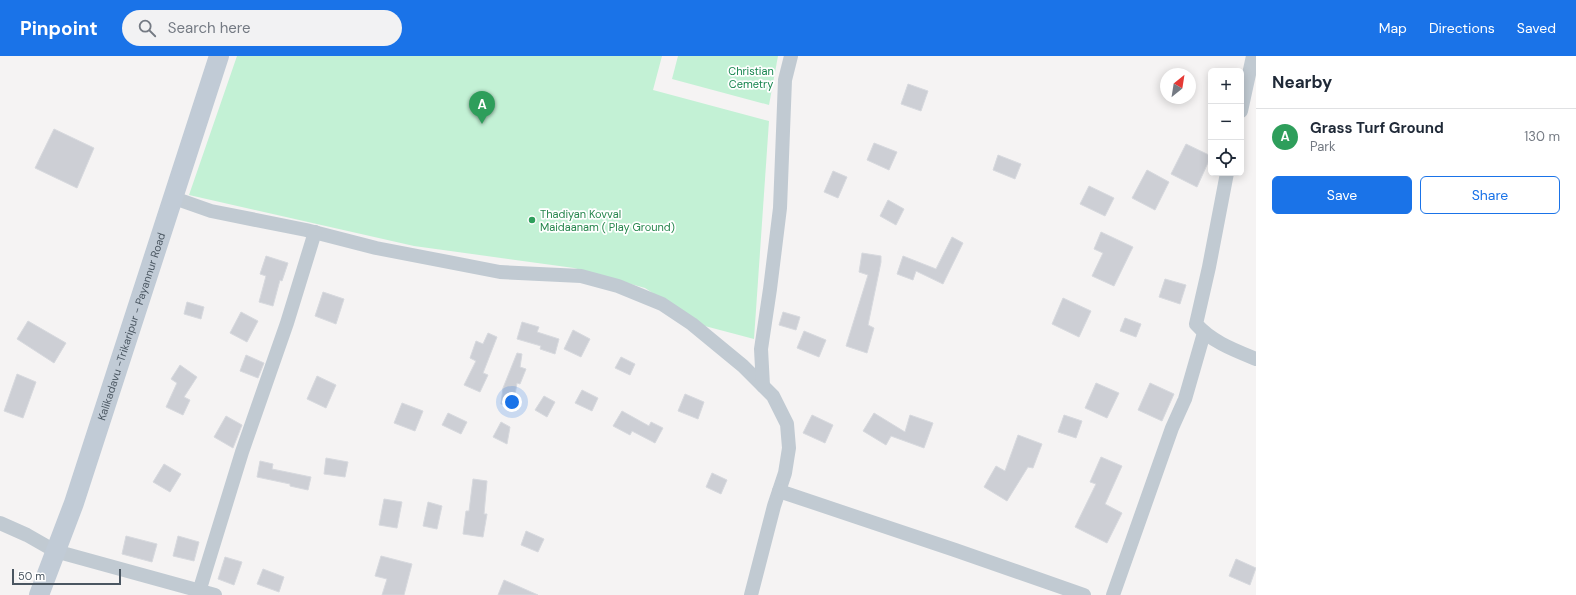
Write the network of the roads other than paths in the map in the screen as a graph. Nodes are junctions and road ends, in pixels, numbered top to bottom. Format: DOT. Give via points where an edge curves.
graph roads {
  1 [pos="219,56"];
  2 [pos="791,56"];
  3 [pos="1253,56"];
  4 [pos="1243,104"];
  5 [pos="1226,176"];
  6 [pos="174,198"];
  7 [pos="315,232"];
  8 [pos="1204,333"];
  9 [pos="1256,359"];
  10 [pos="763,386"];
  11 [pos="779,491"];
  12 [pos="0,523"];
  13 [pos="56,551"];
  14 [pos="199,593"];
  15 [pos="38,595"];
  16 [pos="215,595"];
  17 [pos="751,595"];
  18 [pos="1084,595"];
  19 [pos="1113,595"];
  1 -- 6 [label="main road, Kalikadavu -Trikaripur - Payannur Road"];
  2 -- 10 [label="street" via="785,80 780,208 761,349"];
  3 -- 4 [label="street"];
  5 -- 8 [label="street" via="1196,324"];
  6 -- 7 [label="street" via="211,211"];
  6 -- 13 [label="main road, Kalikadavu -Trikaripur - Payannur Road"];
  7 -- 10 [label="street" via="376,248 500,272 581,276 618,286 662,304 692,324"];
  7 -- 14 [label="street" via="287,323 242,452"];
  8 -- 9 [label="street"];
  8 -- 19 [label="street" via="1185,399 1172,428"];
  10 -- 11 [label="street" via="773,396 787,424 789,448"];
  11 -- 17 [label="street"];
  11 -- 18 [label="street"];
  12 -- 13 [label="street"];
  13 -- 14 [label="street"];
  13 -- 15 [label="main road, Kalikadavu -Trikaripur - Payannur Road"];
  14 -- 16 [label="street"];
}
